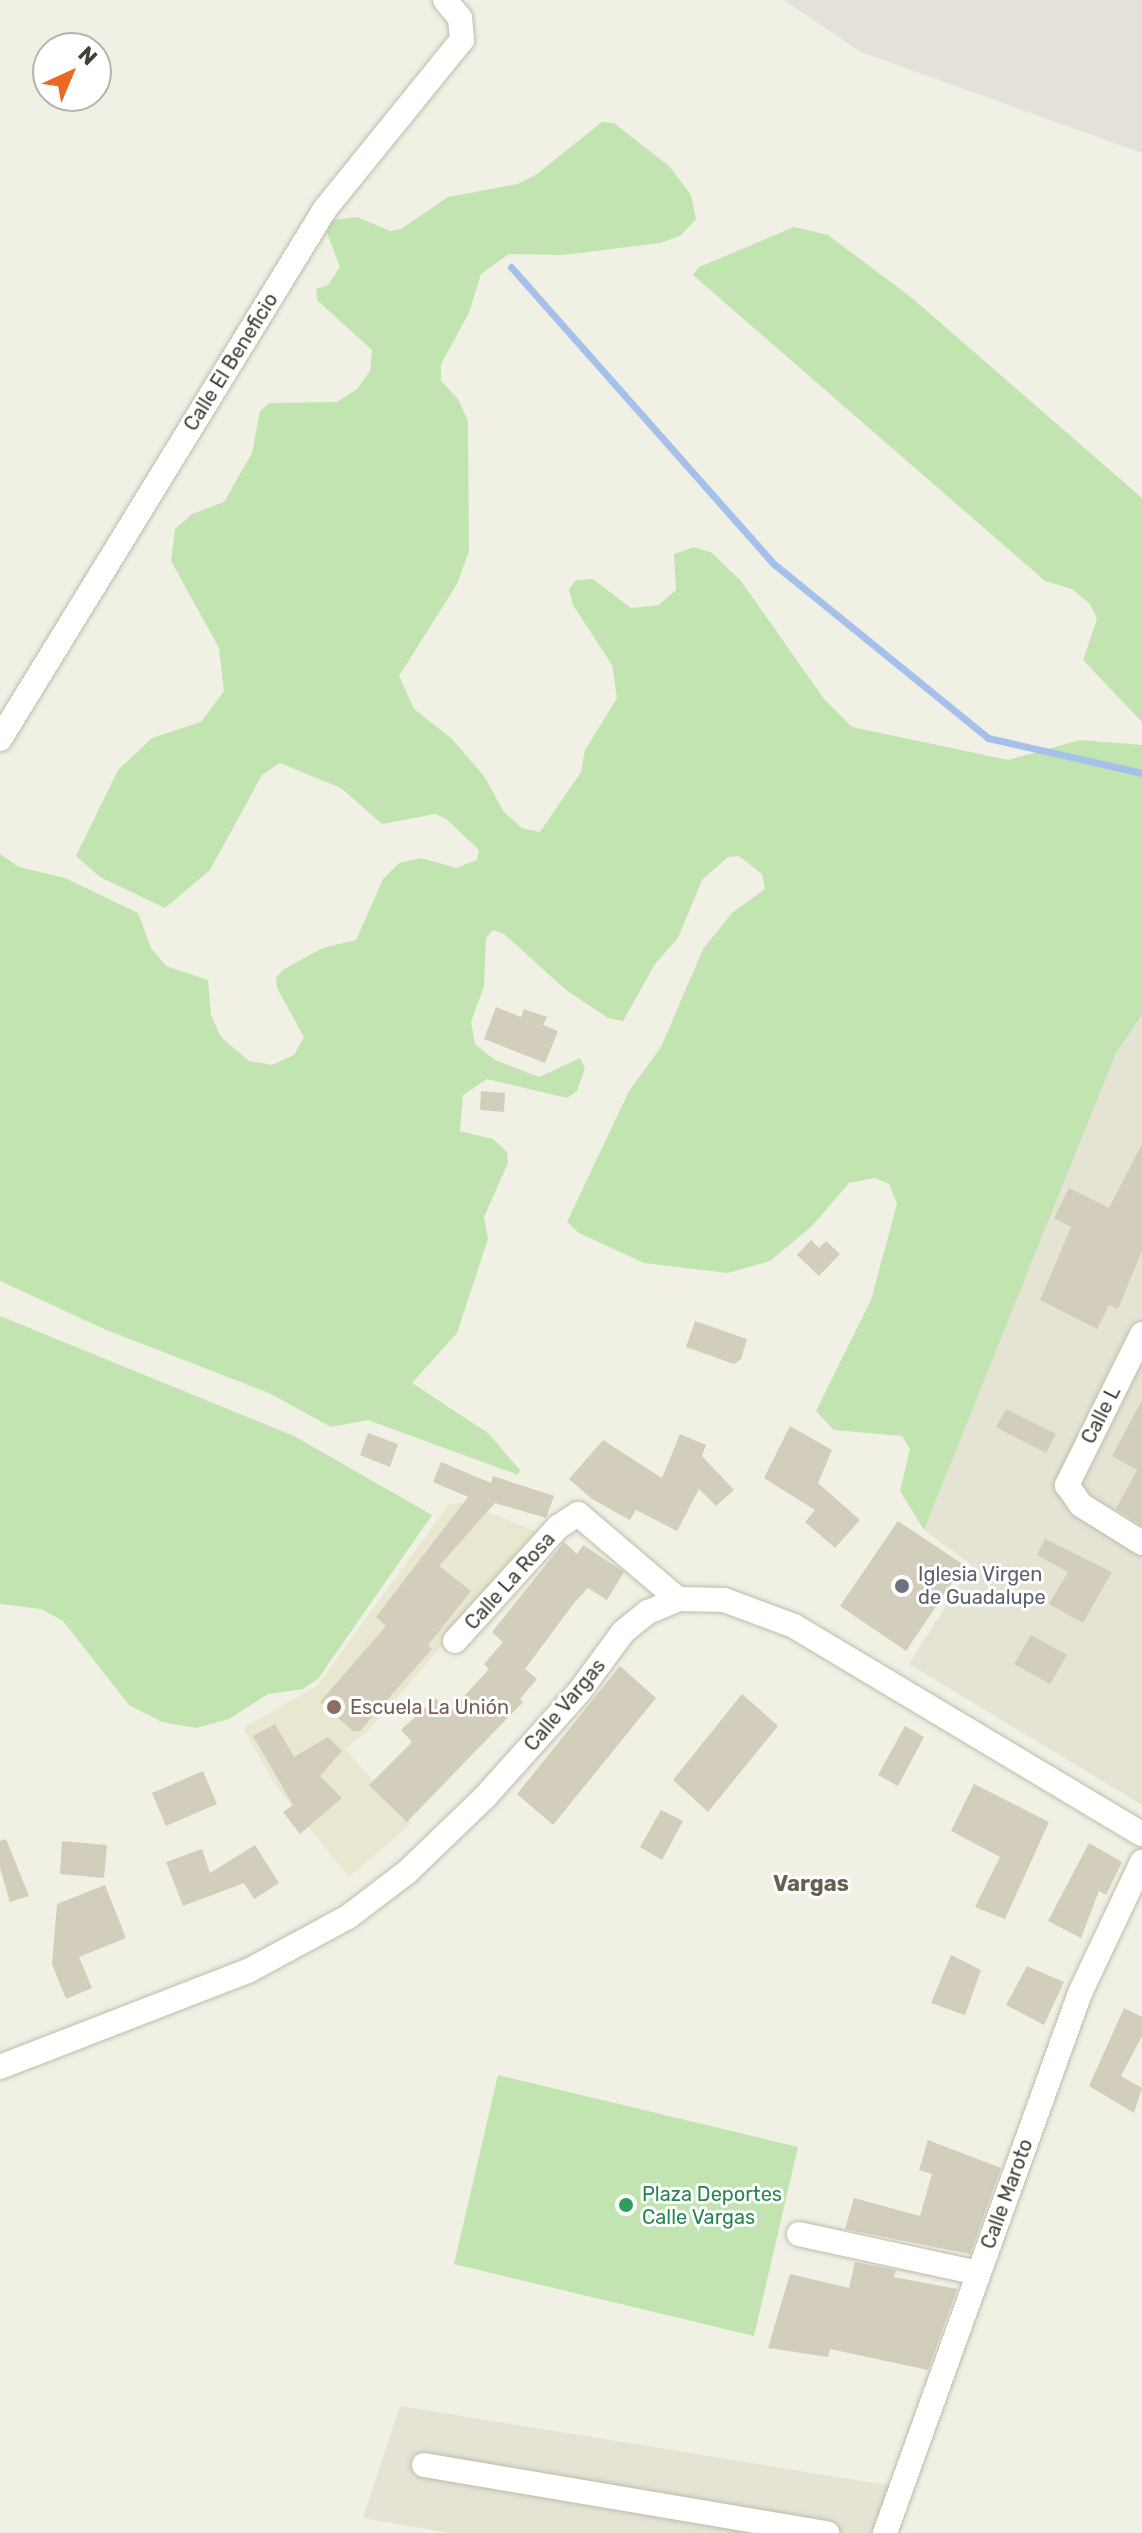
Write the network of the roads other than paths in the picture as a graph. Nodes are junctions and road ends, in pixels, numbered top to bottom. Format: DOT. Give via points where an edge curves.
graph roads {
  1 [pos="445,0"];
  2 [pos="0,739"];
  3 [pos="1141,1340"];
  4 [pos="1142,1543"];
  5 [pos="678,1599"];
  6 [pos="455,1641"];
  7 [pos="1142,1834"];
  8 [pos="1142,1862"];
  9 [pos="0,2067"];
  10 [pos="799,2234"];
  11 [pos="978,2273"];
  12 [pos="424,2465"];
  13 [pos="827,2533"];
  14 [pos="885,2533"];
  1 -- 2 [label="street, Calle El Beneficio" via="460,18 462,40 325,209"];
  3 -- 4 [label="street, Calle L" via="1067,1485 1072,1497"];
  5 -- 6 [label="street, Calle La Rosa" via="578,1514 558,1527"];
  5 -- 7 [label="street, Calle Vargas" via="724,1600 794,1626"];
  5 -- 9 [label="street, Calle Vargas" via="648,1612 623,1632 579,1692 485,1797 407,1872 348,1917 248,1971"];
  8 -- 11 [label="street, Calle Maroto" via="1080,1993"];
  10 -- 11 [label="street"];
  11 -- 14 [label="street, Calle Maroto"];
  12 -- 13 [label="street"];
}
